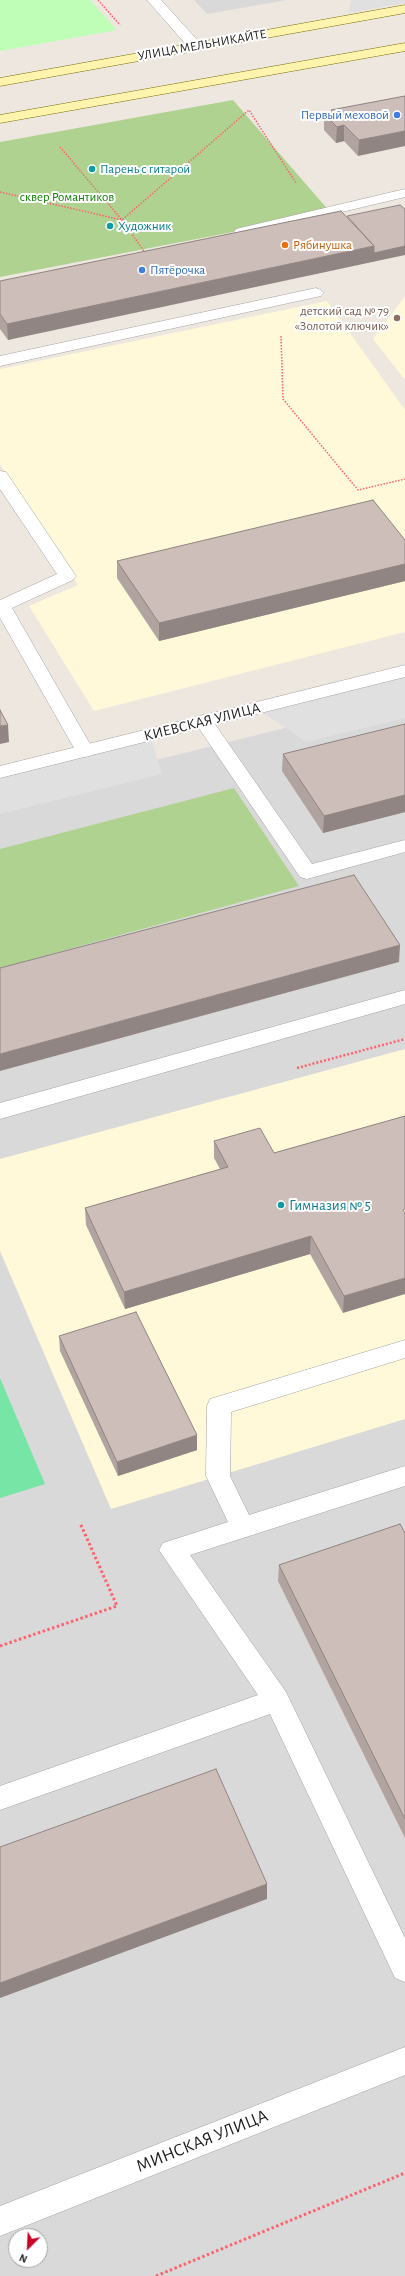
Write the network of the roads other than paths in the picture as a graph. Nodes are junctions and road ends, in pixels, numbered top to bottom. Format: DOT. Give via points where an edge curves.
graph roads {
  1 [pos="154,0"];
  2 [pos="405,9"];
  3 [pos="195,46"];
  4 [pos="405,47"];
  5 [pos="0,82"];
  6 [pos="0,119"];
  7 [pos="405,194"];
  8 [pos="230,235"];
  9 [pos="316,293"];
  10 [pos="0,360"];
  11 [pos="0,476"];
  12 [pos="405,672"];
  13 [pos="203,721"];
  14 [pos="86,751"];
  15 [pos="0,772"];
  16 [pos="405,846"];
  17 [pos="405,997"];
  18 [pos="0,1111"];
  19 [pos="405,1349"];
  20 [pos="405,1476"];
  21 [pos="243,1528"];
  22 [pos="277,1700"];
  23 [pos="0,1798"];
  24 [pos="405,1968"];
  25 [pos="405,2061"];
  26 [pos="0,2221"];
  1 -- 3 [label="street"];
  2 -- 3 [label="main road, УЛИЦА МЕЛЬНИКАЙТЕ"];
  3 -- 5 [label="main road, УЛИЦА МЕЛЬНИКАЙТЕ"];
  4 -- 6 [label="main road"];
  7 -- 8 [label="street"];
  9 -- 10 [label="street"];
  11 -- 14 [label="street" via="67,576 2,606"];
  12 -- 13 [label="street, КИЕВСКАЯ УЛИЦА"];
  13 -- 14 [label="street, КИЕВСКАЯ УЛИЦА"];
  13 -- 16 [label="street" via="307,872"];
  14 -- 15 [label="street, КИЕВСКАЯ УЛИЦА"];
  17 -- 18 [label="street"];
  19 -- 21 [label="street" via="219,1406 218,1476"];
  20 -- 21 [label="street"];
  21 -- 22 [label="street" via="172,1550"];
  22 -- 23 [label="street"];
  22 -- 24 [label="street"];
  25 -- 26 [label="street, МИНСКАЯ УЛИЦА"];
}
